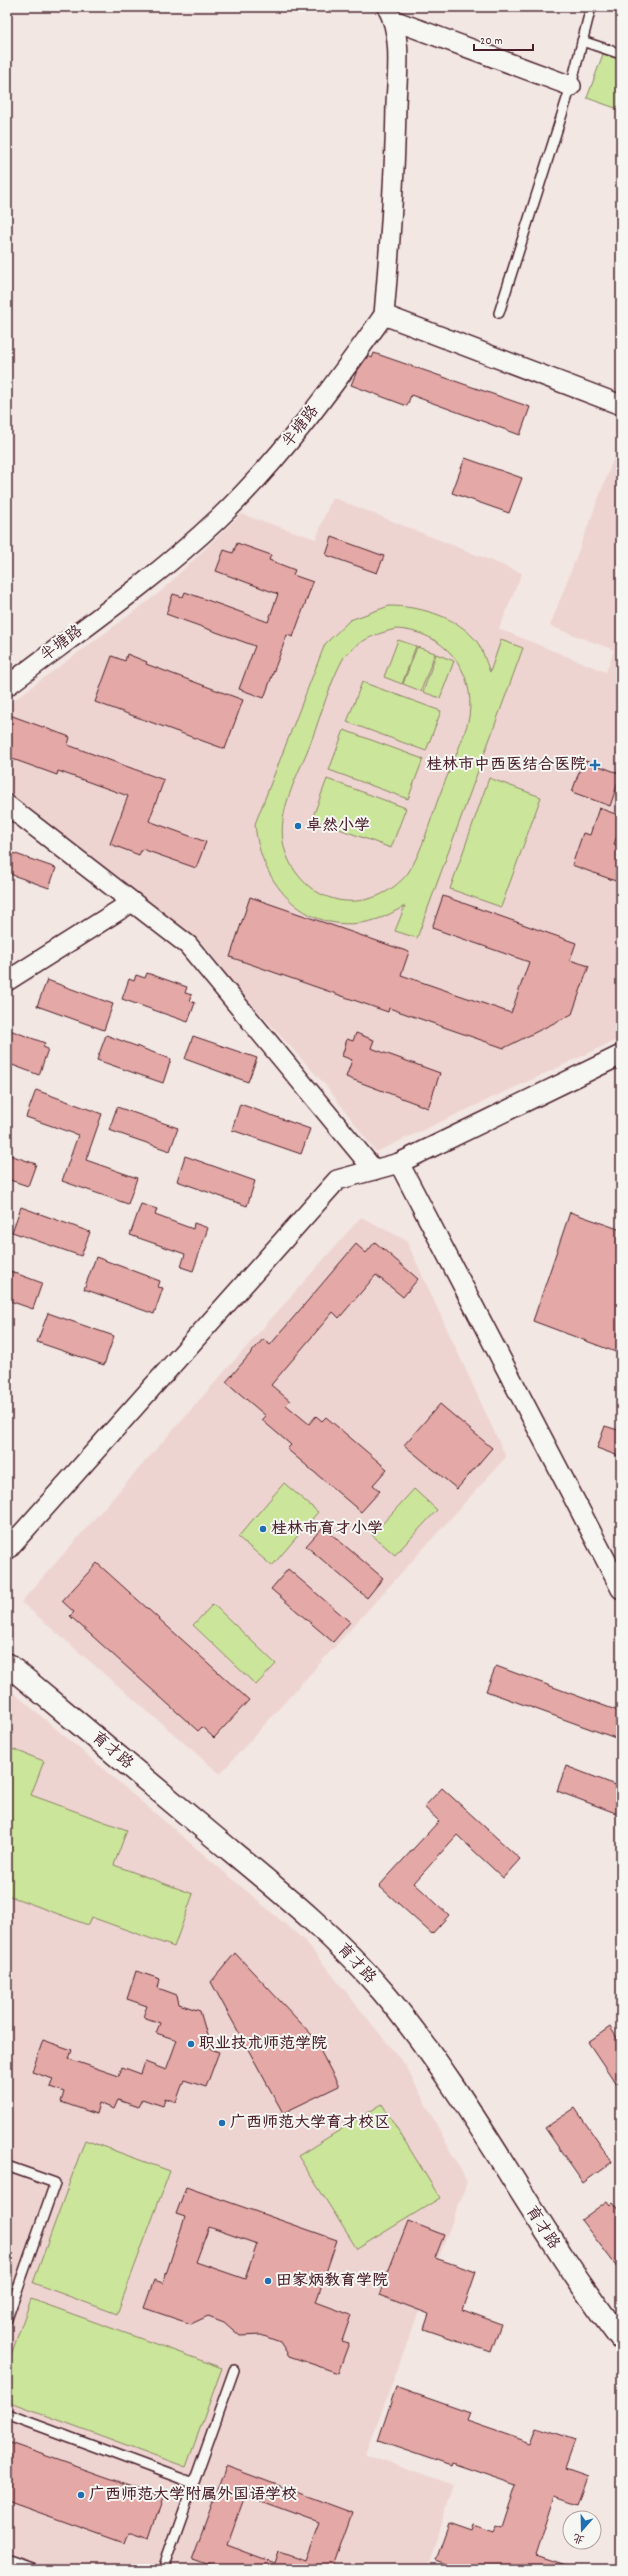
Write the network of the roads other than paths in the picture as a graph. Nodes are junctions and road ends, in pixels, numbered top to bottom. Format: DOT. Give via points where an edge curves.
graph roads {
  1 [pos="591,7"];
  2 [pos="390,14"];
  3 [pos="582,41"];
  4 [pos="621,54"];
  5 [pos="571,86"];
  6 [pos="499,313"];
  7 [pos="384,315"];
  8 [pos="621,405"];
  9 [pos="7,686"];
  10 [pos="7,805"];
  11 [pos="132,902"];
  12 [pos="7,981"];
  13 [pos="621,1055"];
  14 [pos="399,1163"];
  15 [pos="374,1170"];
  16 [pos="7,1550"];
  17 [pos="621,1589"];
  18 [pos="7,1664"];
  19 [pos="7,2166"];
  20 [pos="7,2319"];
  21 [pos="621,2339"];
  22 [pos="234,2370"];
  23 [pos="7,2414"];
  24 [pos="194,2483"];
  25 [pos="7,2559"];
  26 [pos="35,2569"];
  27 [pos="163,2569"];
  1 -- 3 [label="lane"];
  2 -- 5 [label="street"];
  2 -- 7 [label="street" via="397,55 395,184"];
  3 -- 4 [label="lane"];
  3 -- 5 [label="lane"];
  5 -- 6 [label="lane"];
  7 -- 8 [label="street"];
  7 -- 9 [label="street, 半塘路" via="330,390 273,461 218,519 147,578"];
  10 -- 11 [label="street"];
  11 -- 12 [label="street"];
  11 -- 15 [label="street" via="188,945"];
  13 -- 14 [label="street"];
  14 -- 15 [label="street"];
  14 -- 17 [label="street"];
  15 -- 16 [label="street" via="337,1180"];
  18 -- 21 [label="main road, 育才路" via="273,1885 330,1936 382,1992 432,2055 551,2242"];
  19 -- 20 [label="lane" via="55,2183"];
  22 -- 24 [label="lane"];
  23 -- 24 [label="lane"];
  24 -- 27 [label="lane"];
  25 -- 26 [label="lane"];
}
